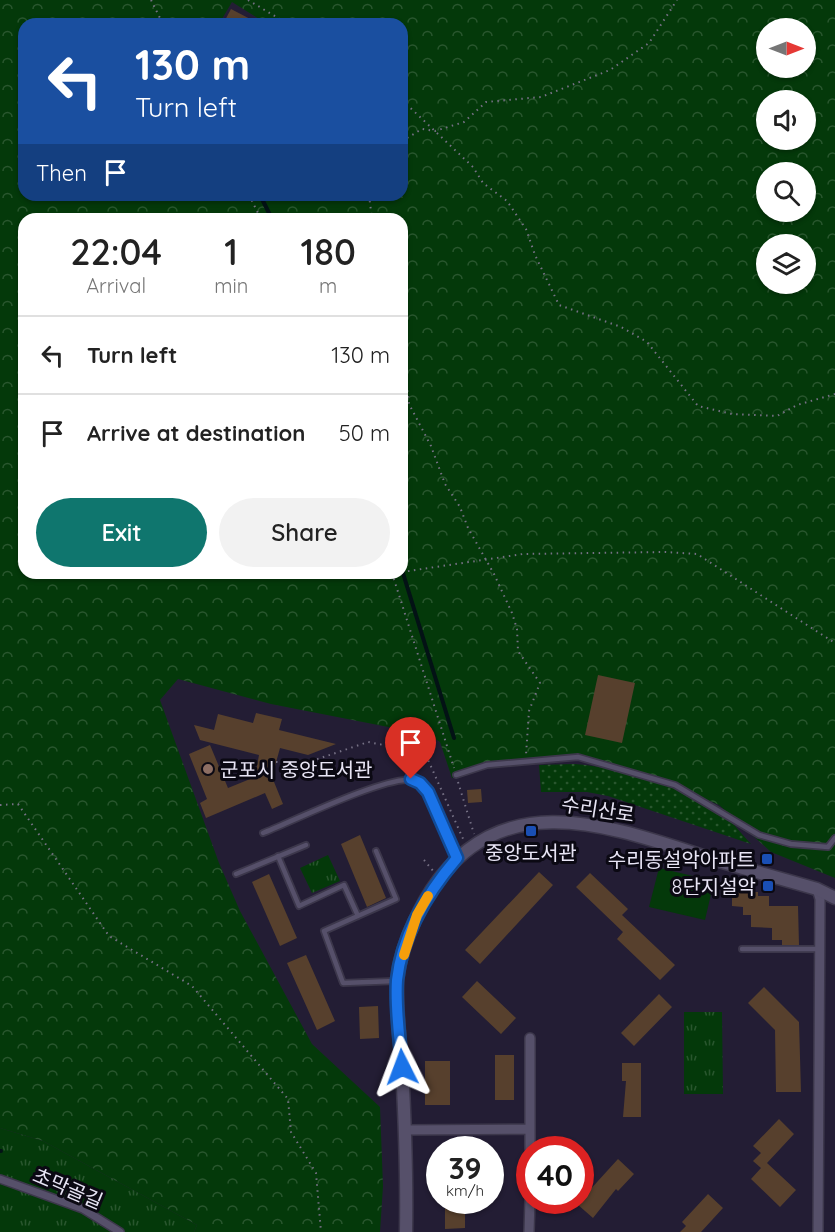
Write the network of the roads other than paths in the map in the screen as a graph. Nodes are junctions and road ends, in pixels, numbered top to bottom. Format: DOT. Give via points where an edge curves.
graph roads {
  1 [pos="456,776"];
  2 [pos="263,832"];
  3 [pos="835,838"];
  4 [pos="306,845"];
  5 [pos="376,851"];
  6 [pos="278,856"];
  7 [pos="457,858"];
  8 [pos="236,874"];
  9 [pos="817,889"];
  10 [pos="835,897"];
  11 [pos="358,916"];
  12 [pos="742,949"];
  13 [pos="819,949"];
  14 [pos="397,981"];
  15 [pos="530,1038"];
  16 [pos="405,1130"];
  17 [pos="530,1130"];
  18 [pos="530,1136"];
  19 [pos="0,1179"];
  20 [pos="530,1214"];
  21 [pos="120,1232"];
  22 [pos="406,1232"];
  23 [pos="529,1232"];
  24 [pos="818,1232"];
  1 -- 3 [label="lane" via="487,765 578,757 675,785 759,835 810,847 828,847"];
  2 -- 7 [label="lane" via="381,785 411,779 428,792"];
  4 -- 6 [label="lane"];
  5 -- 11 [label="lane" via="396,898"];
  6 -- 8 [label="lane"];
  6 -- 11 [label="lane" via="299,906 344,885"];
  7 -- 9 [label="street, 수리산로" via="472,845 505,829 557,821 600,825"];
  7 -- 14 [label="street, 수리산로" via="439,878 417,915"];
  9 -- 10 [label="street, 수리산로"];
  9 -- 13 [label="street"];
  11 -- 14 [label="lane" via="324,931 343,983"];
  12 -- 13 [label="lane"];
  13 -- 24 [label="street"];
  14 -- 16 [label="street, 수리산로"];
  15 -- 17 [label="street"];
  16 -- 17 [label="street"];
  16 -- 22 [label="street, 수리산로"];
  17 -- 18 [label="street"];
  19 -- 21 [label="street, 초막골길" via="83,1209"];
  20 -- 23 [label="street"];
}
